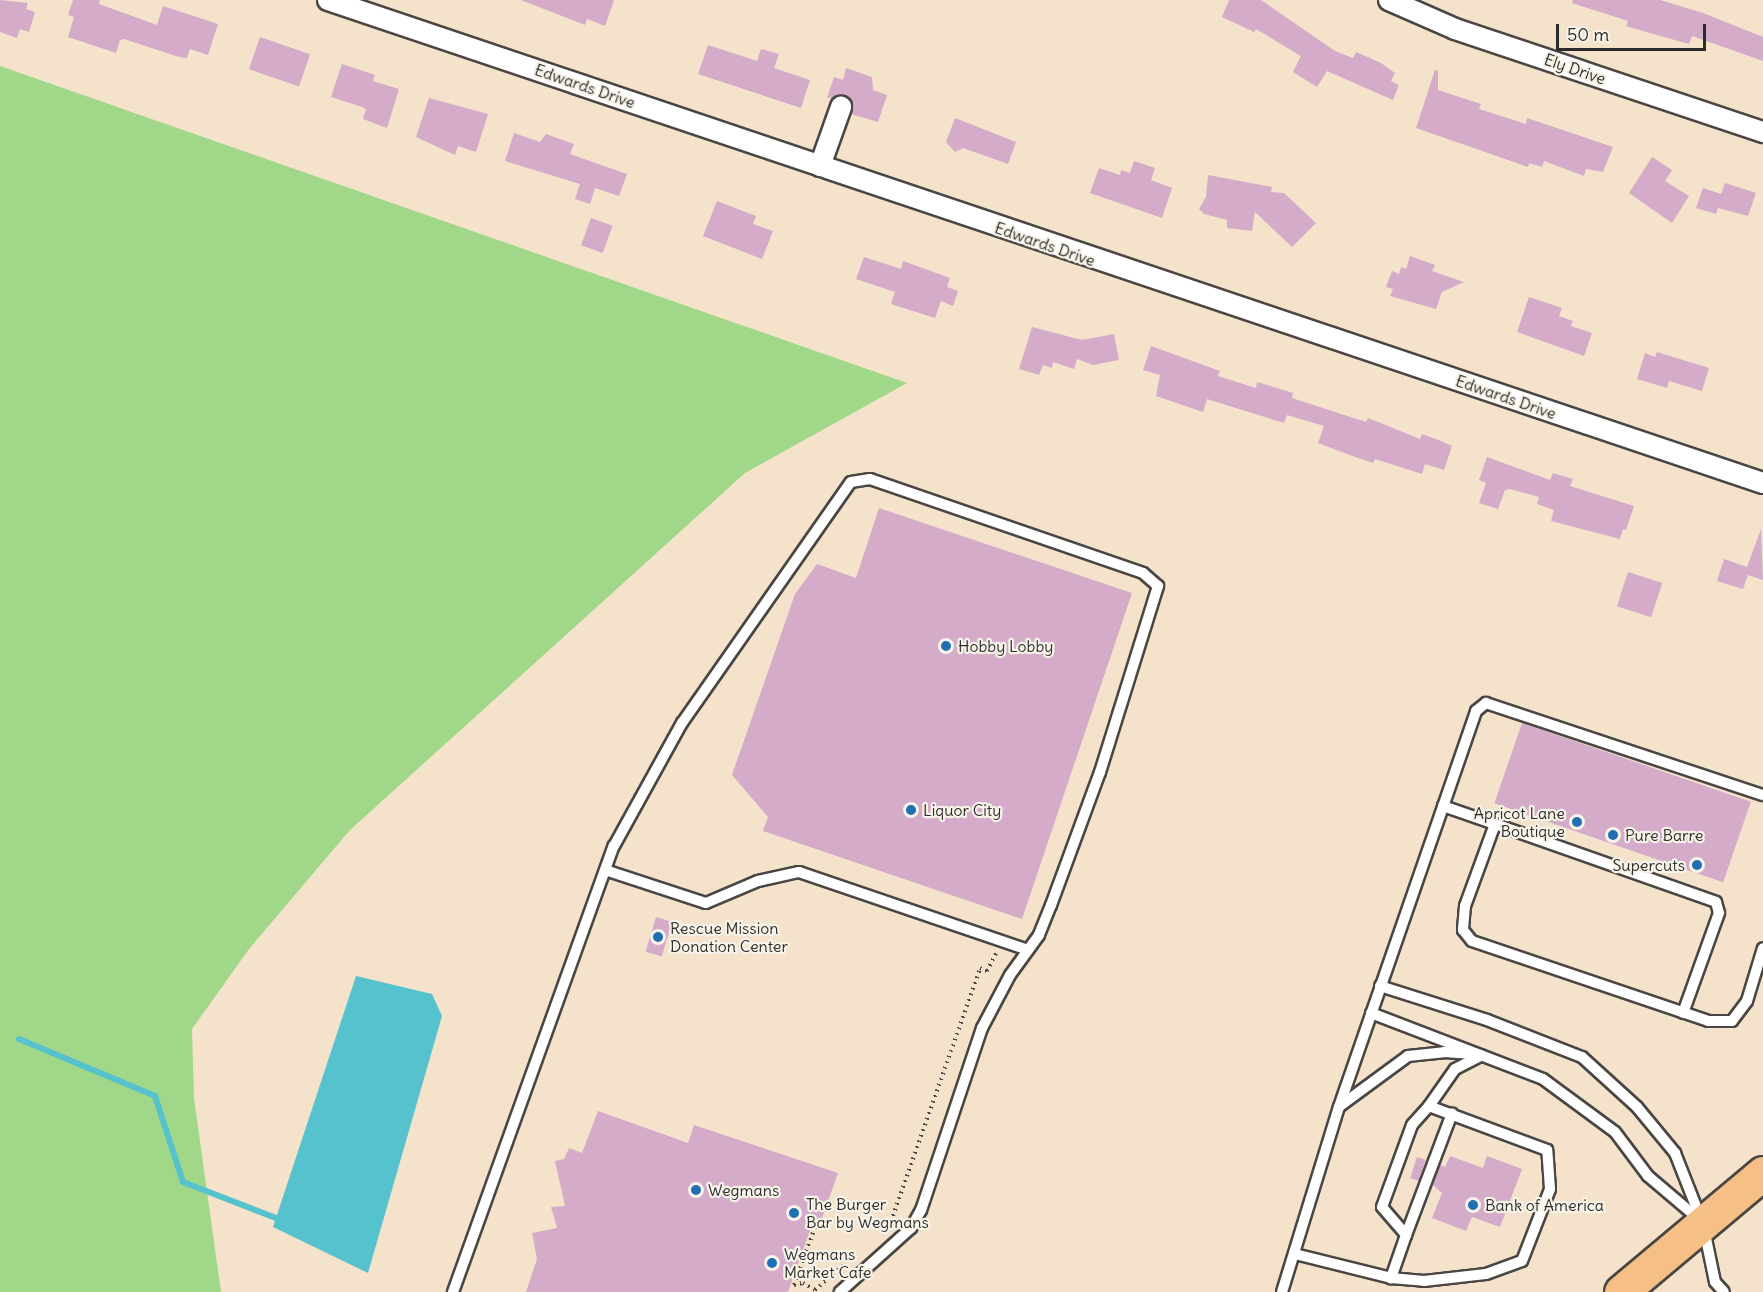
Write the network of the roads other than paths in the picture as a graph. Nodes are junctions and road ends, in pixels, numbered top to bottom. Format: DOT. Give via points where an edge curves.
graph roads {
  1 [pos="328,0"];
  2 [pos="1389,0"];
  3 [pos="841,107"];
  4 [pos="1763,132"];
  5 [pos="820,166"];
  6 [pos="1763,483"];
  7 [pos="1763,795"];
  8 [pos="1443,806"];
  9 [pos="1495,824"];
  10 [pos="605,870"];
  11 [pos="1763,948"];
  12 [pos="1028,951"];
  13 [pos="1760,963"];
  14 [pos="1380,986"];
  15 [pos="1371,1013"];
  16 [pos="1683,1013"];
  17 [pos="1482,1054"];
  18 [pos="1429,1106"];
  19 [pos="1339,1107"];
  20 [pos="1452,1113"];
  21 [pos="1763,1173"];
  22 [pos="1703,1224"];
  23 [pos="1406,1235"];
  24 [pos="1295,1254"];
  25 [pos="1391,1278"];
  26 [pos="453,1292"];
  27 [pos="840,1292"];
  28 [pos="1282,1292"];
  29 [pos="1621,1292"];
  30 [pos="1724,1292"];
  1 -- 5 [label="street, Edwards Drive"];
  2 -- 4 [label="street, Ely Drive" via="1455,28"];
  3 -- 5 [label="street"];
  5 -- 6 [label="street, Edwards Drive"];
  7 -- 8 [label="lane" via="1486,703 1476,711"];
  8 -- 9 [label="lane"];
  8 -- 14 [label="lane"];
  9 -- 16 [label="lane" via="1465,906 1463,930 1472,941"];
  9 -- 16 [label="lane" via="1716,902 1719,913"];
  10 -- 12 [label="lane" via="706,903 758,881 799,872"];
  10 -- 12 [label="lane" via="614,846 682,723 851,482 870,479 1143,573 1158,586 1100,772 1051,906"];
  10 -- 26 [label="lane"];
  11 -- 13 [label="lane"];
  12 -- 27 [label="lane" via="1010,975 982,1028 921,1210 911,1228"];
  13 -- 16 [label="lane" via="1747,1001 1732,1021 1708,1021"];
  14 -- 15 [label="lane"];
  14 -- 22 [label="lane" via="1487,1020 1582,1058 1637,1107 1675,1153"];
  15 -- 17 [label="lane"];
  15 -- 19 [label="lane"];
  17 -- 18 [label="lane" via="1455,1070"];
  17 -- 19 [label="lane" via="1444,1052 1408,1056"];
  17 -- 22 [label="lane" via="1543,1079 1615,1132 1648,1176"];
  18 -- 20 [label="lane"];
  18 -- 23 [label="lane" via="1412,1125 1382,1207"];
  19 -- 24 [label="lane"];
  20 -- 23 [label="lane"];
  20 -- 25 [label="lane" via="1547,1150 1550,1190 1522,1261 1486,1274 1425,1281"];
  21 -- 22 [label="highway"];
  22 -- 29 [label="highway"];
  22 -- 30 [label="lane" via="1715,1282"];
  23 -- 25 [label="lane"];
  24 -- 25 [label="lane"];
  24 -- 28 [label="lane"];
}
